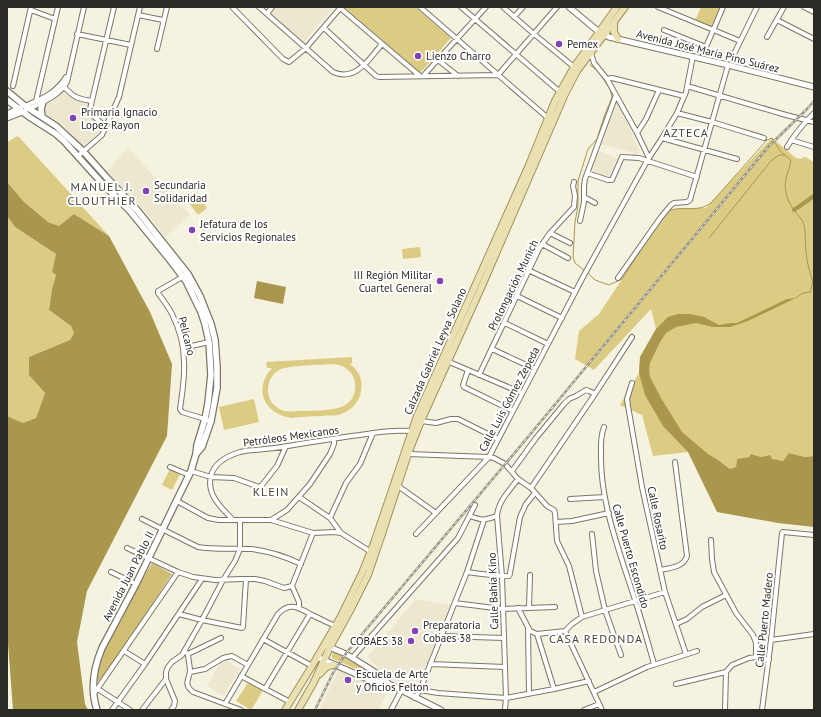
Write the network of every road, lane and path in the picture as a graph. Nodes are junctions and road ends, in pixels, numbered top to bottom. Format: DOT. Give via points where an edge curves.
graph roads {
  1 [pos="58,7"];
  2 [pos="84,7"];
  3 [pos="114,7"];
  4 [pos="140,7"];
  5 [pos="166,7"];
  6 [pos="259,7"];
  7 [pos="272,7"];
  8 [pos="340,7"];
  9 [pos="420,7"];
  10 [pos="461,7"];
  11 [pos="486,7"];
  12 [pos="503,7"];
  13 [pos="522,7"];
  14 [pos="557,7"];
  15 [pos="569,7"];
  16 [pos="617,7"];
  17 [pos="625,7"];
  18 [pos="658,7"];
  19 [pos="723,7"];
  20 [pos="756,7"];
  21 [pos="784,7"];
  22 [pos="804,7"];
  23 [pos="31,8"];
  24 [pos="233,8"];
  25 [pos="814,12"];
  26 [pos="138,14"];
  27 [pos="267,14"];
  28 [pos="514,17"];
  29 [pos="475,19"];
  30 [pos="616,19"];
  31 [pos="55,20"];
  32 [pos="163,20"];
  33 [pos="777,20"];
  34 [pos="324,28"];
  35 [pos="664,30"];
  36 [pos="713,30"];
  37 [pos="601,33"];
  38 [pos="77,34"];
  39 [pos="534,34"];
  40 [pos="767,37"];
  41 [pos="457,39"];
  42 [pos="618,39"];
  43 [pos="814,40"];
  44 [pos="106,41"];
  45 [pos="740,41"];
  46 [pos="382,44"];
  47 [pos="131,45"];
  48 [pos="706,47"];
  49 [pos="306,48"];
  50 [pos="157,49"];
  51 [pos="591,53"];
  52 [pos="516,54"];
  53 [pos="703,54"];
  54 [pos="693,56"];
  55 [pos="733,56"];
  56 [pos="438,60"];
  57 [pos="364,64"];
  58 [pos="728,65"];
  59 [pos="574,67"];
  60 [pos="67,75"];
  61 [pos="498,75"];
  62 [pos="421,76"];
  63 [pos="458,76"];
  64 [pos="607,78"];
  65 [pos="13,86"];
  66 [pos="687,86"];
  67 [pos="813,86"];
  68 [pos="64,87"];
  69 [pos="659,90"];
  70 [pos="7,91"];
  71 [pos="560,92"];
  72 [pos="616,95"];
  73 [pos="684,96"];
  74 [pos="719,96"];
  75 [pos="7,100"];
  76 [pos="36,101"];
  77 [pos="91,101"];
  78 [pos="43,102"];
  79 [pos="24,109"];
  80 [pos="677,113"];
  81 [pos="814,113"];
  82 [pos="7,114"];
  83 [pos="42,117"];
  84 [pos="7,118"];
  85 [pos="550,120"];
  86 [pos="807,120"];
  87 [pos="712,122"];
  88 [pos="814,122"];
  89 [pos="106,127"];
  90 [pos="637,133"];
  91 [pos="662,138"];
  92 [pos="764,138"];
  93 [pos="791,140"];
  94 [pos="814,147"];
  95 [pos="787,148"];
  96 [pos="704,150"];
  97 [pos="84,151"];
  98 [pos="78,156"];
  99 [pos="737,159"];
  100 [pos="648,160"];
  101 [pos="587,173"];
  102 [pos="696,177"];
  103 [pos="574,182"];
  104 [pos="114,190"];
  105 [pos="584,197"];
  106 [pos="595,203"];
  107 [pos="580,221"];
  108 [pos="550,233"];
  109 [pos="570,243"];
  110 [pos="542,244"];
  111 [pos="496,246"];
  112 [pos="568,258"];
  113 [pos="528,270"];
  114 [pos="186,275"];
  115 [pos="618,278"];
  116 [pos="575,292"];
  117 [pos="517,296"];
  118 [pos="562,318"];
  119 [pos="505,322"];
  120 [pos="632,337"];
  121 [pos="209,342"];
  122 [pos="548,344"];
  123 [pos="183,348"];
  124 [pos="492,349"];
  125 [pos="442,359"];
  126 [pos="448,362"];
  127 [pos="535,369"];
  128 [pos="468,370"];
  129 [pos="479,375"];
  130 [pos="632,383"];
  131 [pos="522,393"];
  132 [pos="595,394"];
  133 [pos="513,411"];
  134 [pos="208,420"];
  135 [pos="421,421"];
  136 [pos="604,427"];
  137 [pos="411,431"];
  138 [pos="373,433"];
  139 [pos="334,438"];
  140 [pos="498,439"];
  141 [pos="286,446"];
  142 [pos="408,454"];
  143 [pos="489,457"];
  144 [pos="675,462"];
  145 [pos="170,467"];
  146 [pos="512,471"];
  147 [pos="190,473"];
  148 [pos="211,477"];
  149 [pos="518,478"];
  150 [pos="398,486"];
  151 [pos="531,488"];
  152 [pos="535,493"];
  153 [pos="299,497"];
  154 [pos="605,497"];
  155 [pos="570,499"];
  156 [pos="177,501"];
  157 [pos="475,505"];
  158 [pos="609,512"];
  159 [pos="436,513"];
  160 [pos="470,516"];
  161 [pos="497,516"];
  162 [pos="330,518"];
  163 [pos="142,520"];
  164 [pos="233,520"];
  165 [pos="240,520"];
  166 [pos="271,520"];
  167 [pos="484,520"];
  168 [pos="556,522"];
  169 [pos="163,530"];
  170 [pos="313,533"];
  171 [pos="341,533"];
  172 [pos="416,534"];
  173 [pos="592,534"];
  174 [pos="814,535"];
  175 [pos="711,540"];
  176 [pos="128,548"];
  177 [pos="240,549"];
  178 [pos="371,552"];
  179 [pos="149,557"];
  180 [pos="301,564"];
  181 [pos="660,570"];
  182 [pos="111,572"];
  183 [pos="178,572"];
  184 [pos="467,572"];
  185 [pos="530,575"];
  186 [pos="502,576"];
  187 [pos="202,579"];
  188 [pos="246,579"];
  189 [pos="223,580"];
  190 [pos="136,584"];
  191 [pos="292,586"];
  192 [pos="665,592"];
  193 [pos="726,595"];
  194 [pos="635,600"];
  195 [pos="455,603"];
  196 [pos="555,607"];
  197 [pos="299,608"];
  198 [pos="518,608"];
  199 [pos="529,608"];
  200 [pos="502,609"];
  201 [pos="605,610"];
  202 [pos="179,614"];
  203 [pos="310,614"];
  204 [pos="582,617"];
  205 [pos="202,620"];
  206 [pos="676,624"];
  207 [pos="335,626"];
  208 [pos="528,628"];
  209 [pos="565,631"];
  210 [pos="537,634"];
  211 [pos="814,634"];
  212 [pos="441,636"];
  213 [pos="221,638"];
  214 [pos="504,638"];
  215 [pos="263,639"];
  216 [pos="771,640"];
  217 [pos="327,646"];
  218 [pos="124,651"];
  219 [pos="697,651"];
  220 [pos="186,652"];
  221 [pos="287,653"];
  222 [pos="686,654"];
  223 [pos="621,655"];
  224 [pos="317,657"];
  225 [pos="756,657"];
  226 [pos="352,658"];
  227 [pos="324,660"];
  228 [pos="769,660"];
  229 [pos="145,664"];
  230 [pos="430,664"];
  231 [pos="654,664"];
  232 [pos="248,665"];
  233 [pos="334,665"];
  234 [pos="312,666"];
  235 [pos="504,667"];
  236 [pos="190,672"];
  237 [pos="726,672"];
  238 [pos="241,676"];
  239 [pos="166,679"];
  240 [pos="589,681"];
  241 [pos="314,682"];
  242 [pos="389,684"];
  243 [pos="676,684"];
  244 [pos="98,689"];
  245 [pos="265,689"];
  246 [pos="554,689"];
  247 [pos="420,690"];
  248 [pos="401,691"];
  249 [pos="594,692"];
  250 [pos="529,694"];
  251 [pos="94,695"];
  252 [pos="415,698"];
  253 [pos="506,698"];
  254 [pos="118,702"];
  255 [pos="290,702"];
  256 [pos="225,704"];
  257 [pos="600,704"];
  258 [pos="97,710"];
  259 [pos="112,710"];
  260 [pos="130,710"];
  261 [pos="142,710"];
  262 [pos="171,710"];
  263 [pos="241,710"];
  264 [pos="285,710"];
  265 [pos="298,710"];
  266 [pos="391,710"];
  267 [pos="441,710"];
  268 [pos="505,710"];
  269 [pos="584,710"];
  270 [pos="602,710"];
  271 [pos="725,710"];
  272 [pos="762,710"];
  1 -- 31 [label="street"];
  2 -- 38 [label="street"];
  3 -- 44 [label="street"];
  4 -- 26 [label="street"];
  5 -- 32 [label="street"];
  6 -- 27 [label="street"];
  7 -- 27 [label="street"];
  8 -- 34 [label="street"];
  8 -- 46 [label="street"];
  9 -- 41 [label="street"];
  10 -- 29 [label="street"];
  11 -- 29 [label="street"];
  12 -- 28 [label="street"];
  13 -- 28 [label="street"];
  14 -- 39 [label="street"];
  15 -- 37 [label="street"];
  16 -- 37 [label="main road, Calzada Gabriel Leyva Solano"];
  17 -- 30 [label="main road, Calzada Gabriel Leyva Solano"];
  18 -- 36 [label="street"];
  19 -- 36 [label="street"];
  20 -- 45 [label="street"];
  21 -- 33 [label="street"];
  22 -- 25 [label="street"];
  23 -- 31 [label="street"];
  23 -- 65 [label="street"];
  24 -- 49 [label="street" via="283,59 289,62"];
  26 -- 32 [label="street"];
  26 -- 47 [label="street"];
  27 -- 49 [label="street"];
  28 -- 39 [label="street"];
  29 -- 41 [label="street"];
  29 -- 52 [label="street"];
  30 -- 37 [label="main road, Calzada Gabriel Leyva Solano"];
  30 -- 42 [label="main road" via="614,32"];
  31 -- 76 [label="street"];
  32 -- 50 [label="street"];
  33 -- 40 [label="street"];
  33 -- 43 [label="street"];
  34 -- 49 [label="street"];
  34 -- 57 [label="street"];
  35 -- 48 [label="street"];
  36 -- 45 [label="street"];
  36 -- 48 [label="street"];
  37 -- 42 [label="street, Avenida José María Pino Suárez"];
  37 -- 51 [label="main road, Calzada Gabriel Leyva Solano"];
  37 -- 59 [label="main road, Calzada Gabriel Leyva Solano"];
  38 -- 44 [label="street"];
  38 -- 60 [label="street"];
  39 -- 52 [label="street"];
  39 -- 59 [label="street"];
  41 -- 56 [label="street"];
  41 -- 61 [label="street"];
  42 -- 54 [label="street, Avenida José María Pino Suárez"];
  44 -- 47 [label="street"];
  44 -- 77 [label="street"];
  45 -- 55 [label="street"];
  46 -- 57 [label="street"];
  46 -- 62 [label="street"];
  47 -- 89 [label="street" via="119,97"];
  48 -- 53 [label="street"];
  49 -- 57 [label="street" via="338,74 348,75 356,72"];
  51 -- 64 [label="street" via="594,63"];
  51 -- 85 [label="main road, Calzada Gabriel Leyva Solano" via="577,72"];
  52 -- 61 [label="street"];
  52 -- 71 [label="street"];
  54 -- 58 [label="street, Avenida José María Pino Suárez"];
  54 -- 66 [label="street, Calle Luis Gómez Zepeda"];
  56 -- 62 [label="street"];
  56 -- 63 [label="street"];
  57 -- 62 [label="street" via="379,77"];
  58 -- 67 [label="street, Avenida José María Pino Suárez"];
  58 -- 74 [label="street"];
  59 -- 71 [label="main road, Calzada Gabriel Leyva Solano"];
  60 -- 68 [label="street"];
  60 -- 76 [label="street" via="54,92"];
  61 -- 63 [label="street"];
  61 -- 85 [label="street"];
  62 -- 63 [label="street"];
  64 -- 69 [label="street"];
  64 -- 72 [label="street"];
  66 -- 73 [label="street, Calle Luis Gómez Zepeda"];
  66 -- 74 [label="street"];
  68 -- 77 [label="street" via="76,98"];
  68 -- 78 [label="street"];
  69 -- 73 [label="street"];
  69 -- 90 [label="street"];
  70 -- 79 [label="main road, Avenida Juan Pablo II"];
  71 -- 85 [label="main road, Calzada Gabriel Leyva Solano"];
  72 -- 90 [label="street"];
  72 -- 101 [label="street"];
  73 -- 80 [label="street, Calle Luis Gómez Zepeda"];
  74 -- 86 [label="street"];
  74 -- 87 [label="street"];
  75 -- 79 [label="main road, Avenida Juan Pablo II"];
  76 -- 79 [label="street"];
  77 -- 89 [label="street" via="90,113"];
  78 -- 79 [label="street"];
  78 -- 83 [label="main road"];
  79 -- 82 [label="street"];
  79 -- 83 [label="main road, Avenida Juan Pablo II"];
  79 -- 84 [label="street"];
  79 -- 98 [label="main road, Avenida Juan Pablo II" via="56,134"];
  80 -- 87 [label="street"];
  80 -- 91 [label="street, Calle Luis Gómez Zepeda"];
  81 -- 86 [label="street"];
  83 -- 97 [label="main road, Avenida Juan Pablo II"];
  85 -- 111 [label="main road, Calzada Gabriel Leyva Solano" via="537,160 528,173"];
  86 -- 88 [label="street"];
  86 -- 93 [label="street"];
  87 -- 92 [label="street"];
  87 -- 96 [label="street"];
  89 -- 97 [label="street"];
  90 -- 100 [label="street"];
  91 -- 96 [label="street"];
  91 -- 100 [label="street, Calle Luis Gómez Zepeda"];
  93 -- 94 [label="street"];
  93 -- 95 [label="street"];
  96 -- 99 [label="street"];
  96 -- 102 [label="street"];
  97 -- 98 [label="street"];
  97 -- 104 [label="main road, Avenida Juan Pablo II"];
  98 -- 104 [label="main road, Avenida Juan Pablo II"];
  100 -- 101 [label="street" via="622,156 612,180"];
  100 -- 102 [label="street"];
  100 -- 116 [label="street, Calle Luis Gómez Zepeda"];
  101 -- 105 [label="street"];
  102 -- 115 [label="street" via="690,200 671,205"];
  103 -- 108 [label="street, Prolongación Munich" via="574,207"];
  104 -- 114 [label="main road, Avenida Juan Pablo II"];
  105 -- 106 [label="street"];
  105 -- 107 [label="street"];
  108 -- 109 [label="street"];
  108 -- 110 [label="street, Prolongación Munich"];
  110 -- 112 [label="street"];
  110 -- 113 [label="street, Prolongación Munich"];
  111 -- 125 [label="main road, Calzada Gabriel Leyva Solano"];
  111 -- 126 [label="main road, Calzada Gabriel Leyva Solano"];
  113 -- 116 [label="street"];
  113 -- 117 [label="street, Prolongación Munich"];
  114 -- 121 [label="main road, Avenida Juan Pablo II" via="201,312"];
  114 -- 123 [label="street, Pelicano" via="158,292 172,314"];
  114 -- 134 [label="main road, Avenida Juan Pablo II" via="204,304 215,340 217,388"];
  116 -- 118 [label="street, Calle Luis Gómez Zepeda"];
  117 -- 118 [label="street"];
  117 -- 119 [label="street, Prolongación Munich"];
  118 -- 122 [label="street, Calle Luis Gómez Zepeda"];
  119 -- 122 [label="street"];
  119 -- 124 [label="street, Prolongación Munich"];
  120 -- 132 [label="street"];
  121 -- 123 [label="street"];
  121 -- 134 [label="main road, Avenida Juan Pablo II" via="211,375"];
  122 -- 127 [label="street, Calle Luis Gómez Zepeda"];
  123 -- 134 [label="street, Pelicano" via="184,375 180,409 182,412"];
  124 -- 127 [label="street"];
  124 -- 129 [label="street, Prolongación Munich"];
  125 -- 126 [label="street"];
  125 -- 137 [label="main road, Calzada Gabriel Leyva Solano"];
  126 -- 128 [label="street"];
  126 -- 135 [label="main road, Calzada Gabriel Leyva Solano"];
  127 -- 131 [label="street, Calle Luis Gómez Zepeda"];
  128 -- 129 [label="street"];
  128 -- 133 [label="street" via="464,387"];
  129 -- 131 [label="street"];
  130 -- 181 [label="street, Calle Rosarito" via="627,399 628,406"];
  131 -- 133 [label="street, Calle Luis Gómez Zepeda"];
  132 -- 146 [label="street" via="586,390 569,399"];
  132 -- 151 [label="street"];
  133 -- 140 [label="street, Calle Luis Gómez Zepeda"];
  134 -- 147 [label="main road, Avenida Juan Pablo II" via="197,445"];
  135 -- 140 [label="street" via="436,423 458,419"];
  135 -- 142 [label="main road, Calzada Gabriel Leyva Solano"];
  136 -- 154 [label="street, Calle Puerto Escondido" via="600,436 600,469"];
  137 -- 138 [label="street, Petróleos Mexicanos"];
  137 -- 178 [label="main road, Calzada Gabriel Leyva Solano"];
  138 -- 139 [label="street, Petróleos Mexicanos"];
  138 -- 162 [label="street" via="363,458 346,483"];
  139 -- 141 [label="street, Petróleos Mexicanos"];
  139 -- 153 [label="street" via="330,454"];
  140 -- 143 [label="street, Calle Luis Gómez Zepeda"];
  141 -- 148 [label="street, Petróleos Mexicanos" via="235,454 220,462"];
  141 -- 148 [label="street" via="277,466 261,486 257,487 234,478"];
  142 -- 143 [label="street"];
  142 -- 150 [label="main road, Calzada Gabriel Leyva Solano"];
  143 -- 146 [label="street" via="505,464"];
  143 -- 159 [label="street, Calle Luis Gómez Zepeda"];
  144 -- 181 [label="street" via="687,556 684,563"];
  145 -- 147 [label="street"];
  146 -- 149 [label="street"];
  147 -- 148 [label="street"];
  147 -- 156 [label="main road, Avenida Juan Pablo II"];
  148 -- 164 [label="street" via="210,486 214,499"];
  149 -- 151 [label="street"];
  149 -- 161 [label="street, Calle Bahía Kino" via="498,508"];
  150 -- 159 [label="street"];
  150 -- 217 [label="main road, Calzada Gabriel Leyva Solano" via="368,575 351,609"];
  151 -- 152 [label="street"];
  152 -- 168 [label="street" via="554,510"];
  152 -- 186 [label="street" via="520,517 510,573 508,576"];
  153 -- 162 [label="street"];
  153 -- 166 [label="street" via="287,510"];
  154 -- 155 [label="street"];
  154 -- 158 [label="street, Calle Puerto Escondido"];
  156 -- 164 [label="street" via="208,518"];
  156 -- 169 [label="main road, Avenida Juan Pablo II"];
  157 -- 160 [label="street"];
  158 -- 168 [label="street"];
  158 -- 194 [label="street, Calle Puerto Escondido" via="616,543"];
  159 -- 172 [label="street, Calle Luis Gómez Zepeda"];
  160 -- 167 [label="street"];
  160 -- 226 [label="street" via="458,538"];
  161 -- 167 [label="street"];
  161 -- 186 [label="street, Calle Bahía Kino"];
  162 -- 171 [label="street"];
  163 -- 169 [label="street"];
  164 -- 165 [label="street"];
  165 -- 166 [label="street"];
  165 -- 177 [label="street"];
  166 -- 170 [label="street"];
  167 -- 184 [label="street"];
  168 -- 204 [label="street" via="557,541 569,566"];
  169 -- 177 [label="street" via="198,547"];
  169 -- 179 [label="main road, Avenida Juan Pablo II"];
  170 -- 171 [label="street"];
  170 -- 180 [label="street"];
  171 -- 178 [label="street"];
  173 -- 201 [label="street" via="596,571"];
  174 -- 216 [label="street, Calle Puerto Madero" via="782,533"];
  175 -- 193 [label="street" via="714,572"];
  176 -- 179 [label="street"];
  177 -- 180 [label="street" via="277,554"];
  177 -- 189 [label="street"];
  178 -- 207 [label="main road, Calzada Gabriel Leyva Solano"];
  179 -- 183 [label="street"];
  179 -- 190 [label="main road, Avenida Juan Pablo II"];
  180 -- 191 [label="street"];
  181 -- 192 [label="street, Calle Rosarito"];
  182 -- 190 [label="street"];
  183 -- 187 [label="street"];
  183 -- 218 [label="street"];
  184 -- 186 [label="street"];
  184 -- 195 [label="street"];
  185 -- 199 [label="street"];
  186 -- 200 [label="street, Calle Bahía Kino"];
  187 -- 189 [label="street"];
  187 -- 202 [label="street"];
  188 -- 189 [label="street"];
  188 -- 191 [label="street" via="265,581 284,588"];
  188 -- 205 [label="street" via="241,628"];
  189 -- 205 [label="street"];
  190 -- 251 [label="main road, Avenida Juan Pablo II" via="98,658"];
  191 -- 197 [label="street"];
  192 -- 194 [label="street"];
  192 -- 206 [label="street, Calle Rosarito"];
  193 -- 206 [label="street"];
  193 -- 225 [label="street" via="736,614 753,636"];
  194 -- 201 [label="street"];
  194 -- 231 [label="street, Calle Puerto Escondido"];
  195 -- 200 [label="street"];
  195 -- 212 [label="street"];
  196 -- 199 [label="street"];
  197 -- 203 [label="street"];
  197 -- 215 [label="street" via="290,606 281,611"];
  198 -- 199 [label="street"];
  198 -- 200 [label="street"];
  198 -- 208 [label="street"];
  200 -- 214 [label="street, Calle Bahía Kino"];
  201 -- 204 [label="street"];
  201 -- 223 [label="street"];
  202 -- 205 [label="street"];
  202 -- 229 [label="street"];
  203 -- 207 [label="street"];
  203 -- 221 [label="street"];
  204 -- 209 [label="street"];
  205 -- 220 [label="street"];
  206 -- 222 [label="street, Calle Rosarito"];
  207 -- 217 [label="main road, Calzada Gabriel Leyva Solano"];
  208 -- 210 [label="street"];
  208 -- 250 [label="street"];
  209 -- 210 [label="street"];
  209 -- 240 [label="street"];
  210 -- 246 [label="street"];
  211 -- 216 [label="street"];
  212 -- 214 [label="street"];
  212 -- 230 [label="street"];
  213 -- 220 [label="street"];
  214 -- 235 [label="street, Calle Bahía Kino"];
  215 -- 221 [label="street"];
  215 -- 232 [label="street"];
  216 -- 228 [label="street, Calle Puerto Madero"];
  217 -- 224 [label="main road, Calzada Gabriel Leyva Solano"];
  217 -- 226 [label="street"];
  217 -- 227 [label="main road"];
  218 -- 229 [label="street"];
  218 -- 244 [label="street"];
  219 -- 222 [label="street"];
  220 -- 236 [label="street"];
  220 -- 239 [label="street" via="168,667"];
  221 -- 234 [label="street"];
  221 -- 245 [label="street"];
  222 -- 231 [label="street"];
  224 -- 227 [label="street"];
  224 -- 234 [label="main road, Calzada Gabriel Leyva Solano"];
  225 -- 228 [label="street"];
  225 -- 237 [label="street" via="734,663"];
  226 -- 242 [label="street"];
  227 -- 233 [label="street"];
  227 -- 241 [label="main road"];
  228 -- 272 [label="street, Calle Puerto Madero"];
  229 -- 254 [label="street"];
  230 -- 235 [label="street"];
  230 -- 247 [label="street"];
  231 -- 249 [label="street"];
  232 -- 236 [label="street" via="232,656 223,658 205,669"];
  232 -- 238 [label="street"];
  233 -- 241 [label="main road" via="326,667"];
  233 -- 242 [label="street" via="372,681"];
  234 -- 255 [label="main road, Calzada Gabriel Leyva Solano"];
  235 -- 253 [label="street, Calle Bahía Kino"];
  236 -- 256 [label="street" via="187,680 190,690"];
  237 -- 243 [label="street"];
  237 -- 271 [label="street"];
  238 -- 245 [label="street"];
  238 -- 256 [label="street"];
  239 -- 261 [label="street"];
  239 -- 262 [label="street" via="174,701"];
  240 -- 246 [label="street"];
  240 -- 249 [label="street"];
  241 -- 265 [label="main road"];
  242 -- 248 [label="street"];
  244 -- 251 [label="street"];
  244 -- 254 [label="street"];
  245 -- 255 [label="street"];
  246 -- 250 [label="street"];
  247 -- 252 [label="street"];
  247 -- 253 [label="street"];
  248 -- 252 [label="street"];
  248 -- 266 [label="street"];
  249 -- 257 [label="street"];
  250 -- 253 [label="street"];
  251 -- 258 [label="main road, Avenida Juan Pablo II"];
  252 -- 267 [label="street"];
  253 -- 268 [label="street, Calle Bahía Kino"];
  254 -- 259 [label="street"];
  254 -- 260 [label="street"];
  255 -- 264 [label="main road, Calzada Gabriel Leyva Solano"];
  256 -- 263 [label="street"];
  257 -- 269 [label="street"];
  257 -- 270 [label="street"];
}
